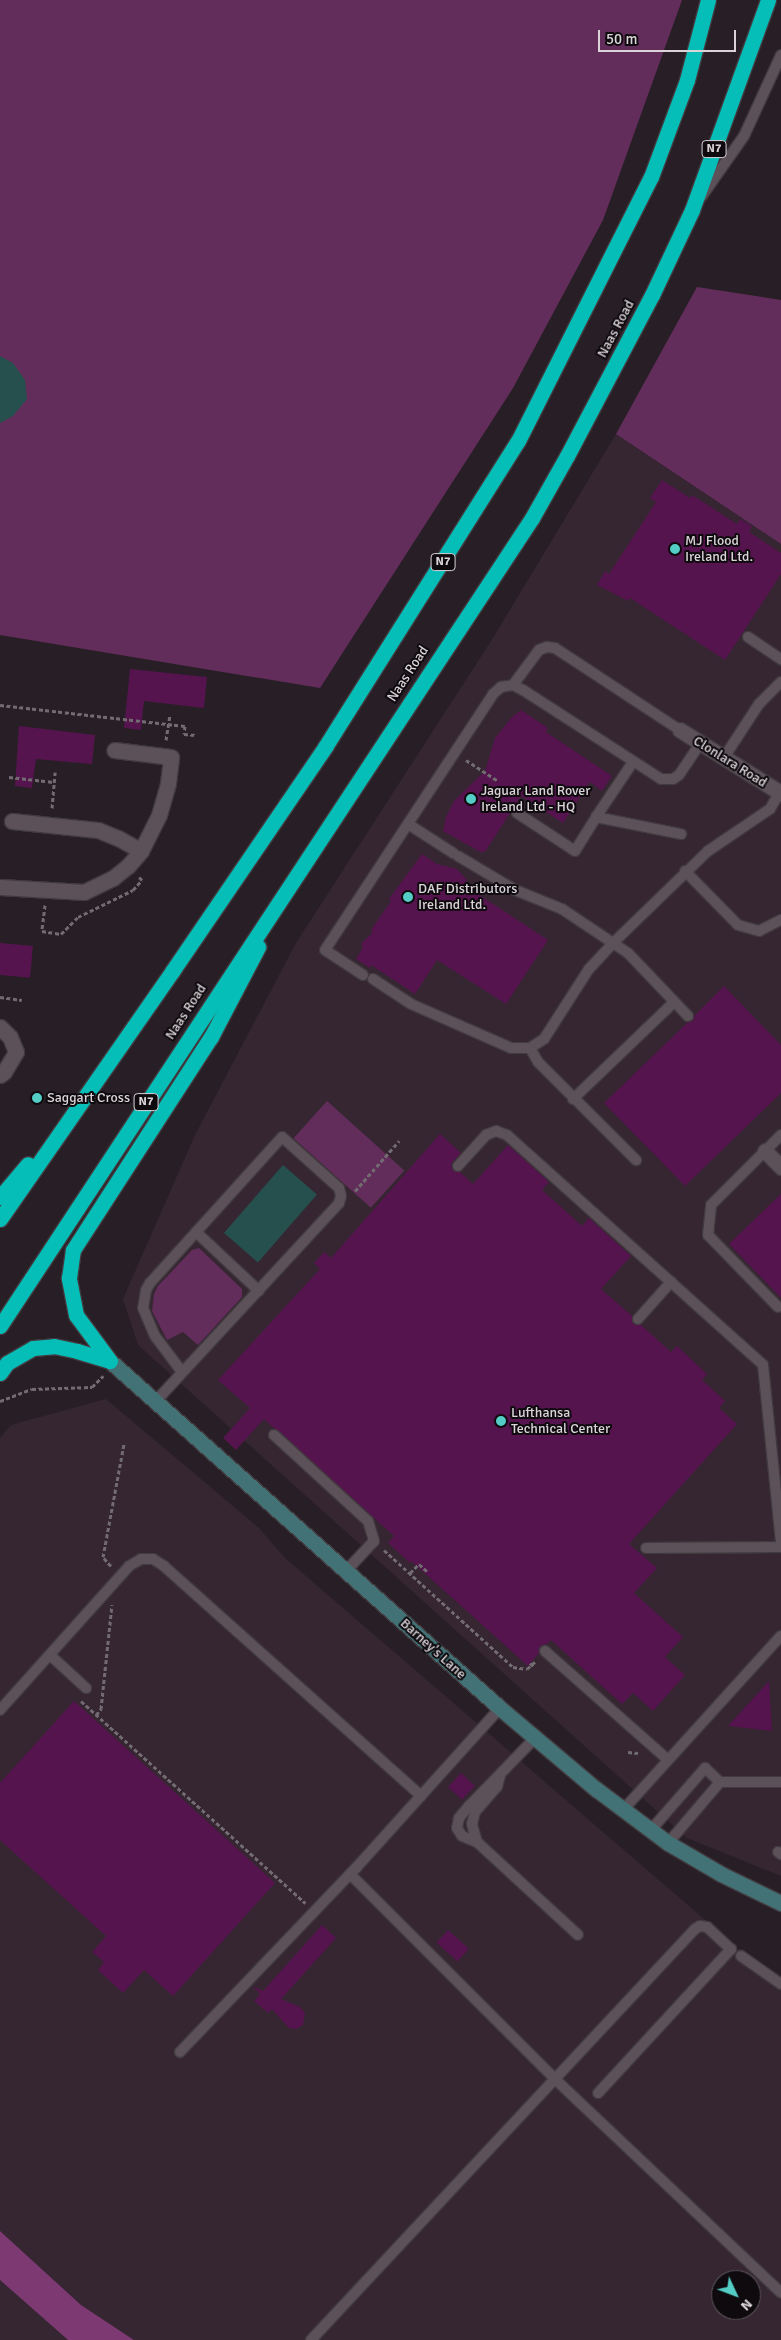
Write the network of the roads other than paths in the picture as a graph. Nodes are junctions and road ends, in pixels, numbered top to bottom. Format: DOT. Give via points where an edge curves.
graph roads {
  1 [pos="708,0"];
  2 [pos="768,0"];
  3 [pos="781,55"];
  4 [pos="692,210"];
  5 [pos="748,637"];
  6 [pos="781,659"];
  7 [pos="781,682"];
  8 [pos="513,685"];
  9 [pos="680,730"];
  10 [pos="700,744"];
  11 [pos="114,750"];
  12 [pos="723,759"];
  13 [pos="633,762"];
  14 [pos="780,792"];
  15 [pos="517,813"];
  16 [pos="596,817"];
  17 [pos="12,821"];
  18 [pos="408,824"];
  19 [pos="681,834"];
  20 [pos="140,851"];
  21 [pos="685,871"];
  22 [pos="292,879"];
  23 [pos="0,887"];
  24 [pos="781,920"];
  25 [pos="612,944"];
  26 [pos="674,1002"];
  27 [pos="688,1016"];
  28 [pos="0,1027"];
  29 [pos="530,1048"];
  30 [pos="0,1075"];
  31 [pos="96,1081"];
  32 [pos="573,1099"];
  33 [pos="781,1135"];
  34 [pos="765,1151"];
  35 [pos="636,1160"];
  36 [pos="458,1166"];
  37 [pos="781,1167"];
  38 [pos="0,1197"];
  39 [pos="0,1219"];
  40 [pos="196,1232"];
  41 [pos="671,1282"];
  42 [pos="259,1291"];
  43 [pos="778,1307"];
  44 [pos="638,1319"];
  45 [pos="0,1326"];
  46 [pos="112,1363"];
  47 [pos="182,1372"];
  48 [pos="0,1373"];
  49 [pos="155,1402"];
  50 [pos="274,1435"];
  51 [pos="781,1541"];
  52 [pos="781,1547"];
  53 [pos="646,1548"];
  54 [pos="346,1571"];
  55 [pos="781,1636"];
  56 [pos="545,1651"];
  57 [pos="50,1655"];
  58 [pos="86,1688"];
  59 [pos="500,1708"];
  60 [pos="0,1710"];
  61 [pos="535,1738"];
  62 [pos="668,1760"];
  63 [pos="500,1776"];
  64 [pos="720,1782"];
  65 [pos="781,1782"];
  66 [pos="421,1796"];
  67 [pos="622,1810"];
  68 [pos="650,1831"];
  69 [pos="477,1842"];
  70 [pos="668,1843"];
  71 [pos="350,1874"];
  72 [pos="781,1903"];
  73 [pos="578,1935"];
  74 [pos="741,1956"];
  75 [pos="781,1984"];
  76 [pos="180,2052"];
  77 [pos="555,2079"];
  78 [pos="598,2093"];
  79 [pos="781,2293"];
  80 [pos="311,2340"];
  1 -- 31 [label="highway, N7" via="687,80 652,177 518,441 325,747"];
  2 -- 4 [label="highway, Naas Road / N7"];
  3 -- 4 [label="lane" via="744,136"];
  4 -- 22 [label="highway, Naas Road / N7" via="652,295 532,518"];
  5 -- 6 [label="lane"];
  7 -- 12 [label="lane" via="759,704"];
  8 -- 9 [label="lane" via="539,650 555,648"];
  8 -- 13 [label="lane"];
  8 -- 18 [label="lane" via="501,687 493,694"];
  9 -- 10 [label="street, Clonlara Road"];
  10 -- 12 [label="street, Clonlara Road"];
  10 -- 13 [label="lane" via="673,779 654,776"];
  11 -- 20 [label="street" via="171,757 159,815"];
  12 -- 14 [label="street, Clonlara Road"];
  13 -- 16 [label="lane"];
  14 -- 21 [label="lane" via="770,809 708,851"];
  15 -- 16 [label="lane" via="575,851"];
  16 -- 19 [label="lane"];
  17 -- 20 [label="street" via="98,830"];
  18 -- 25 [label="lane" via="515,890 562,909"];
  18 -- 29 [label="lane" via="325,950 420,1008 511,1048"];
  20 -- 23 [label="street" via="113,878 84,892"];
  21 -- 24 [label="lane" via="738,925 759,931"];
  21 -- 25 [label="lane"];
  22 -- 45 [label="highway, Naas Road / N7"];
  22 -- 46 [label="highway, N7" via="211,1037 72,1250 69,1278 76,1315"];
  25 -- 26 [label="lane" via="628,953"];
  25 -- 29 [label="lane" via="590,969 544,1039"];
  26 -- 27 [label="lane"];
  26 -- 32 [label="lane"];
  28 -- 30 [label="street" via="10,1037 16,1052"];
  29 -- 32 [label="lane" via="538,1062"];
  31 -- 38 [label="highway, N7"];
  31 -- 39 [label="highway, N7"];
  32 -- 35 [label="lane"];
  33 -- 34 [label="lane"];
  34 -- 37 [label="street"];
  34 -- 43 [label="lane" via="711,1205 708,1235"];
  36 -- 41 [label="lane" via="486,1135 496,1131 508,1135"];
  40 -- 42 [label="lane"];
  40 -- 42 [label="lane" via="282,1137 339,1188 341,1196 338,1203"];
  40 -- 47 [label="lane" via="150,1283 143,1298 143,1308 155,1336"];
  41 -- 44 [label="lane"];
  41 -- 51 [label="lane" via="763,1364"];
  42 -- 47 [label="lane"];
  46 -- 48 [label="highway" via="77,1350 54,1346 33,1348 7,1363"];
  46 -- 49 [label="street, Barney's Lane"];
  47 -- 49 [label="lane"];
  49 -- 54 [label="street, Barney's Lane"];
  50 -- 54 [label="lane" via="368,1521 374,1541"];
  52 -- 53 [label="lane"];
  54 -- 59 [label="street, Barney's Lane"];
  55 -- 62 [label="lane"];
  56 -- 62 [label="lane"];
  57 -- 58 [label="lane"];
  57 -- 60 [label="lane"];
  57 -- 66 [label="lane" via="130,1566 141,1559 153,1559"];
  59 -- 61 [label="street, Barney's Lane"];
  59 -- 66 [label="lane"];
  61 -- 63 [label="lane"];
  61 -- 67 [label="street, Barney's Lane"];
  62 -- 67 [label="lane"];
  63 -- 69 [label="lane" via="497,1787 475,1812 472,1824"];
  63 -- 69 [label="lane" via="490,1782 459,1818 457,1828 462,1836"];
  64 -- 65 [label="lane"];
  64 -- 68 [label="lane" via="705,1768"];
  64 -- 70 [label="lane"];
  66 -- 71 [label="lane"];
  67 -- 68 [label="street, Barney's Lane"];
  68 -- 70 [label="street, Barney's Lane"];
  69 -- 73 [label="lane"];
  70 -- 72 [label="street, Barney's Lane" via="721,1874"];
  71 -- 76 [label="lane"];
  71 -- 77 [label="lane"];
  74 -- 75 [label="lane"];
  77 -- 78 [label="lane" via="695,1929 700,1926 706,1928 731,1949"];
  77 -- 79 [label="lane"];
  77 -- 80 [label="lane"];
}
